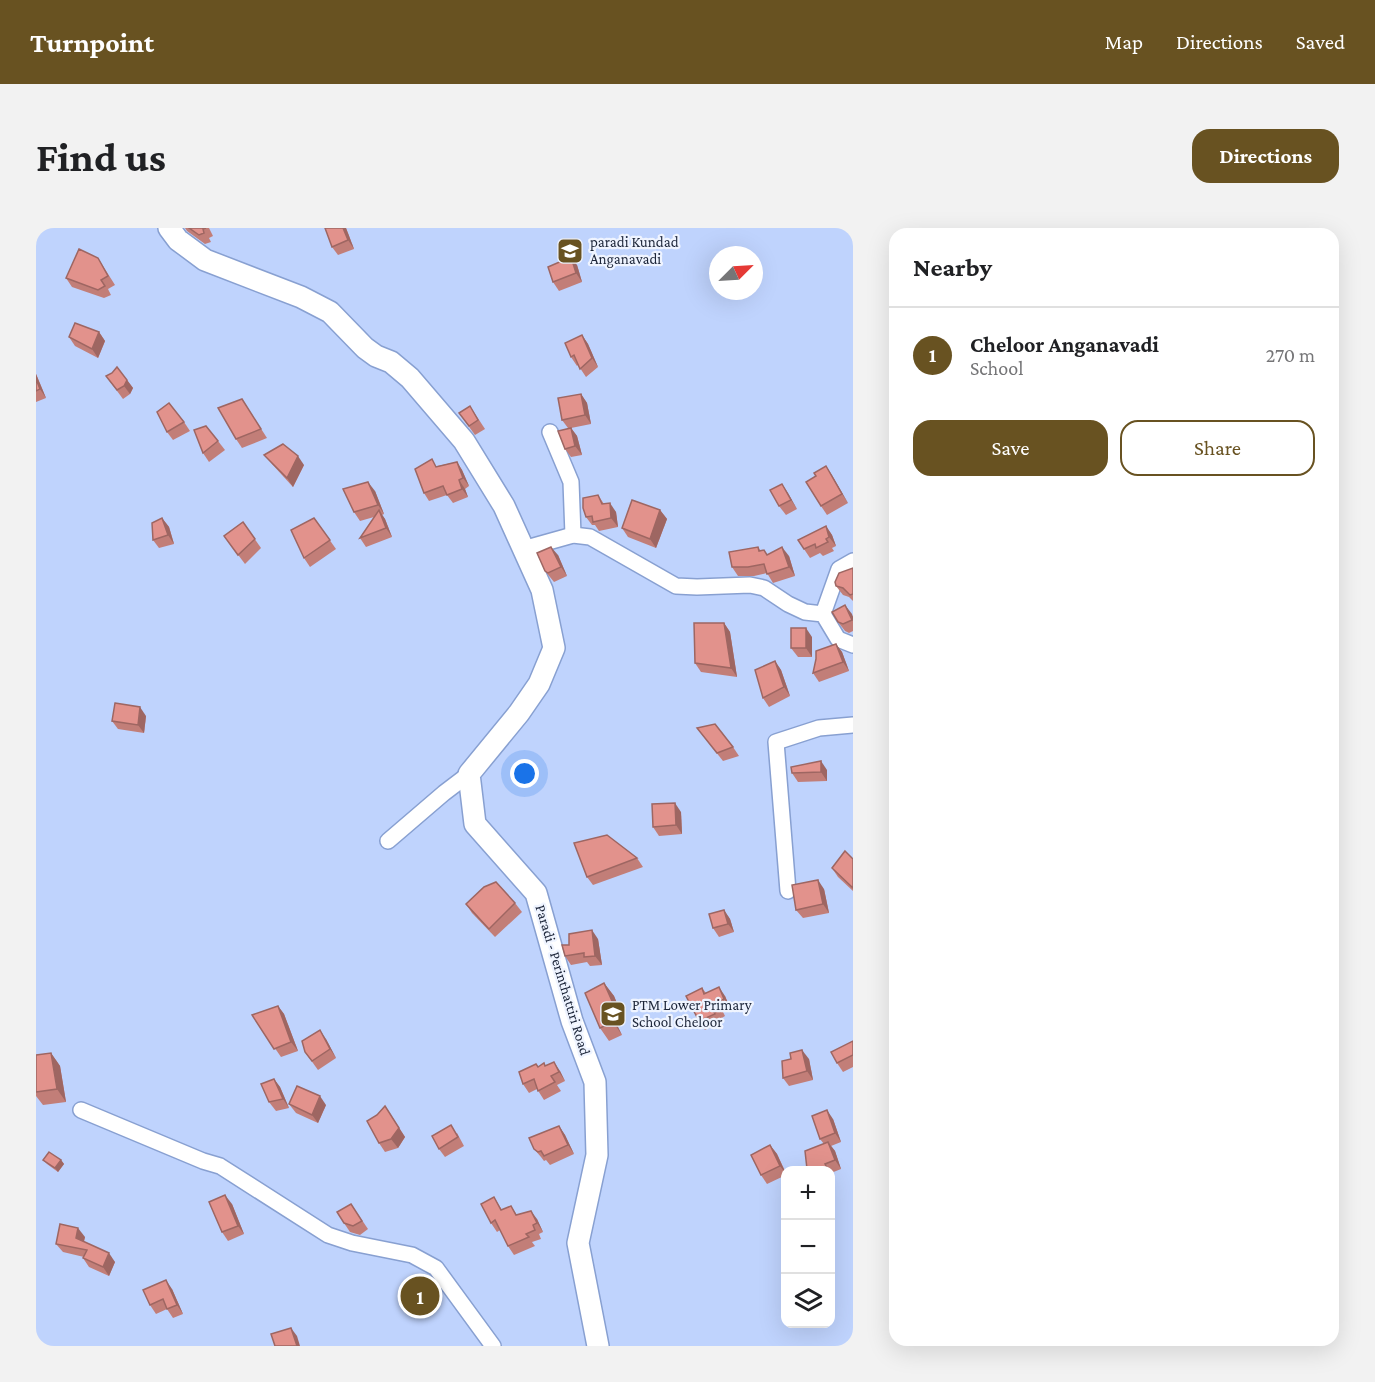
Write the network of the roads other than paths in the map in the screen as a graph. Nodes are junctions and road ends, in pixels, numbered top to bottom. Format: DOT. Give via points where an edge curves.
graph roads {
  1 [pos="169,228"];
  2 [pos="550,432"];
  3 [pos="573,535"];
  4 [pos="523,549"];
  5 [pos="853,561"];
  6 [pos="823,614"];
  7 [pos="853,645"];
  8 [pos="853,725"];
  9 [pos="469,774"];
  10 [pos="388,841"];
  11 [pos="788,891"];
  12 [pos="81,1110"];
  13 [pos="493,1346"];
  14 [pos="598,1346"];
  1 -- 4 [label="main road" via="205,260 330,312 365,348 410,378 464,441 504,507"];
  2 -- 3 [label="street" via="572,482"];
  3 -- 4 [label="street"];
  3 -- 6 [label="street" via="590,537 676,586 750,585 764,588 805,612"];
  4 -- 9 [label="main road" via="542,590 554,648 539,684"];
  5 -- 6 [label="street" via="839,569"];
  6 -- 7 [label="street" via="838,639"];
  8 -- 11 [label="street" via="819,728 776,742"];
  9 -- 10 [label="street"];
  9 -- 14 [label="main road, Paradi - Perinthattiri Road" via="475,824 536,893 572,1021 595,1082 597,1155 578,1243"];
  12 -- 13 [label="street" via="220,1166 328,1235 412,1255 436,1268"];
}
